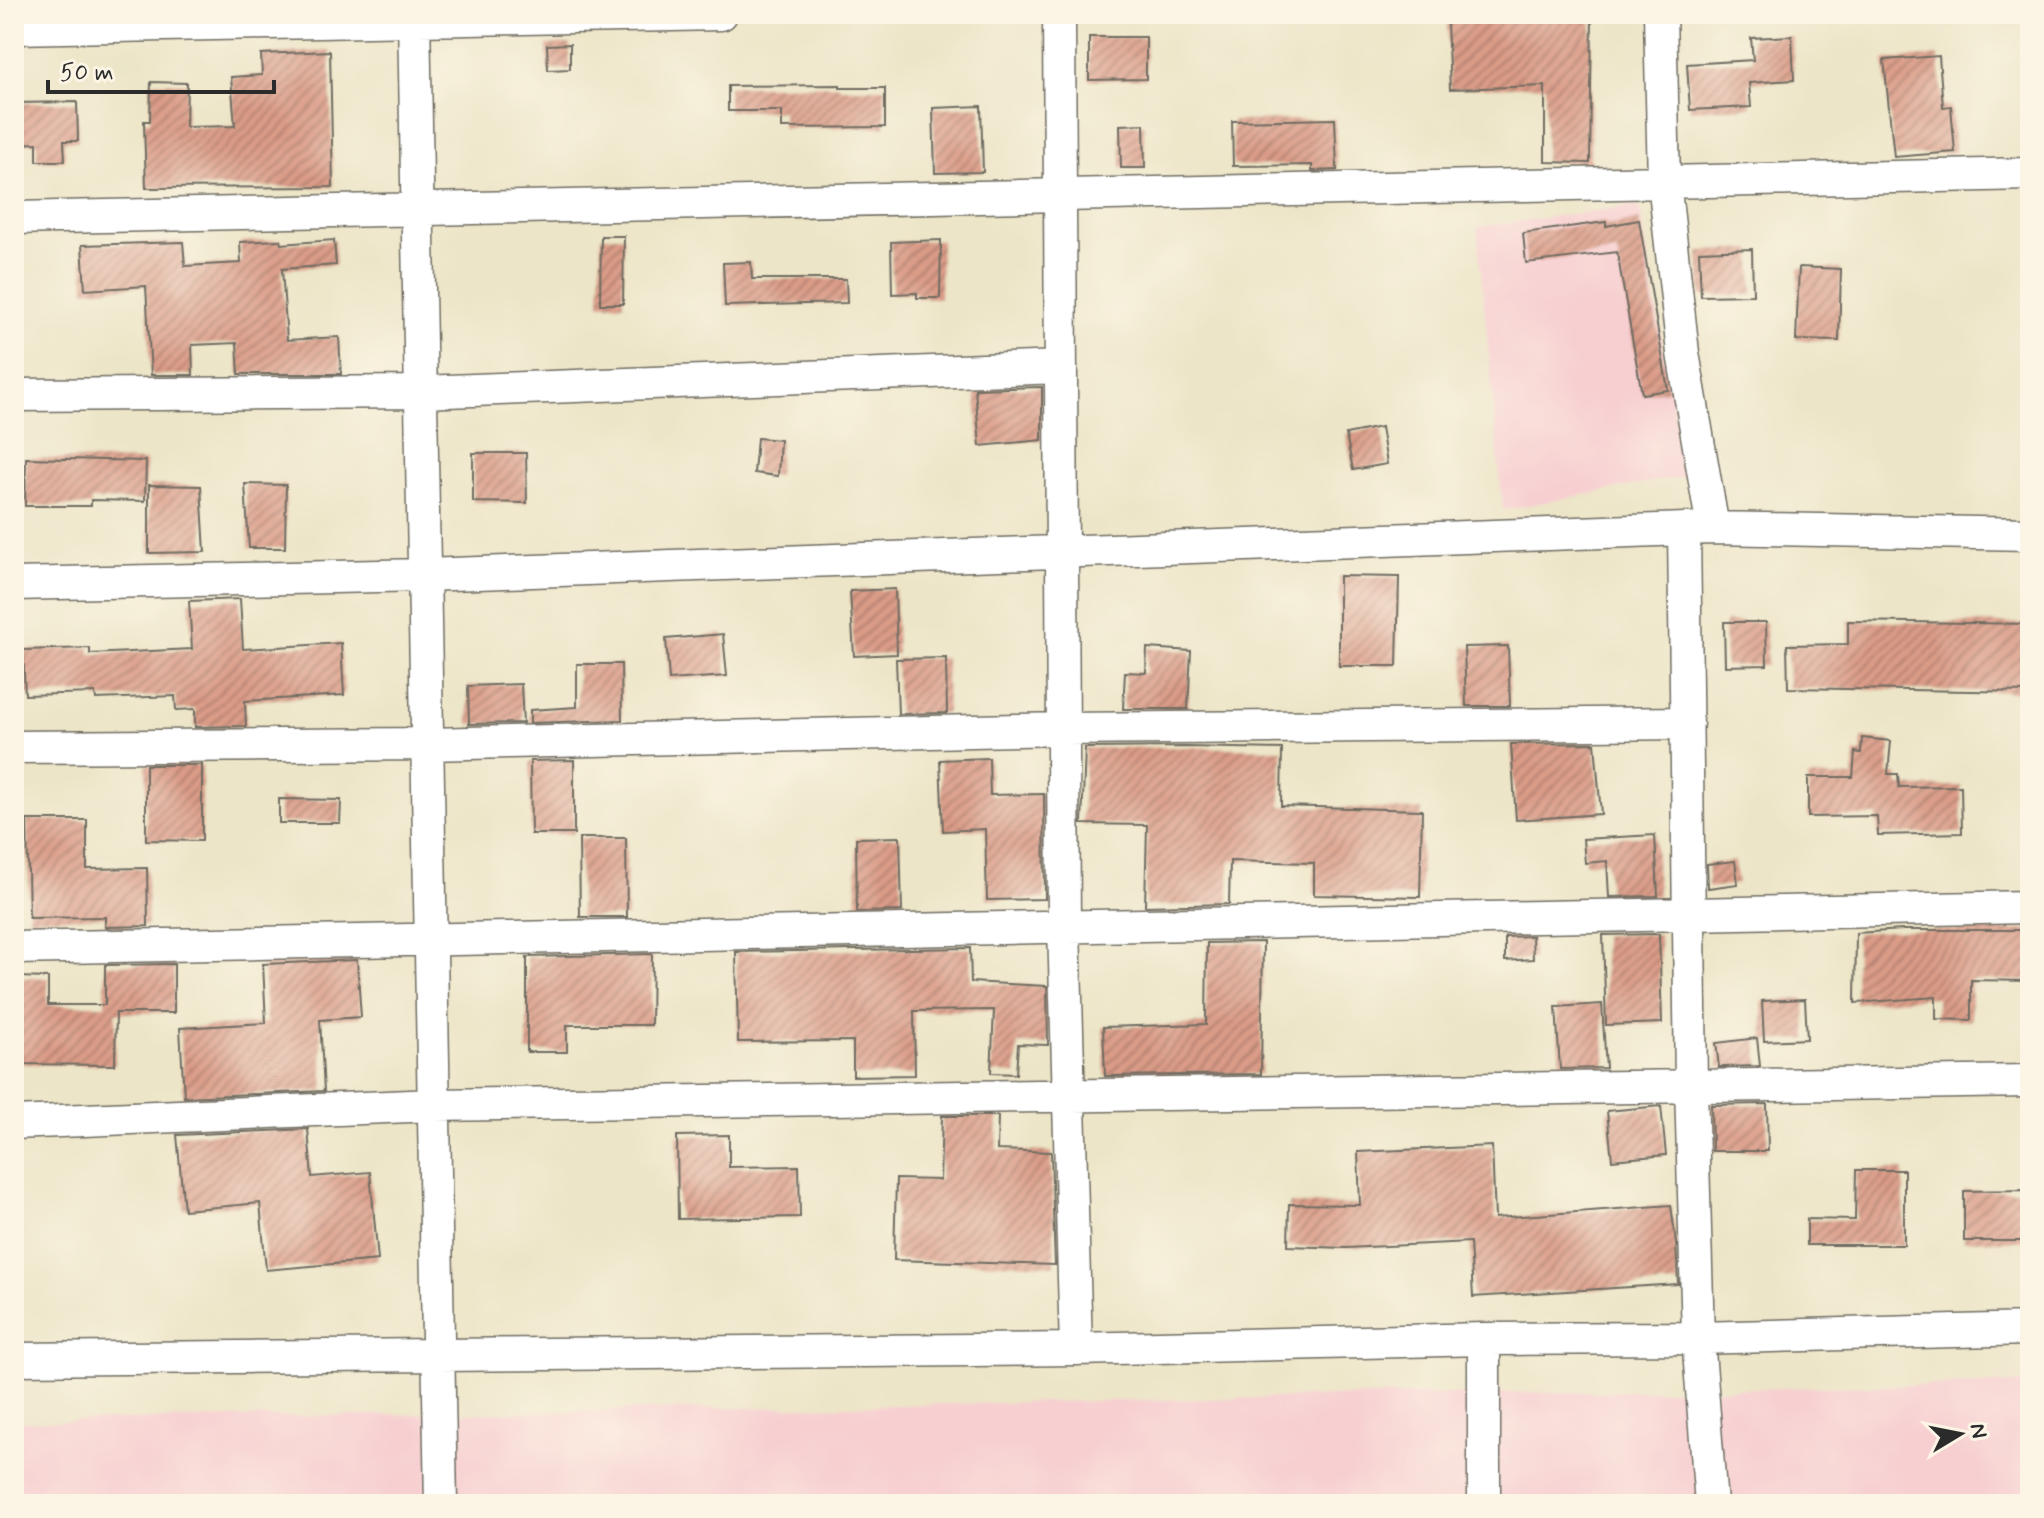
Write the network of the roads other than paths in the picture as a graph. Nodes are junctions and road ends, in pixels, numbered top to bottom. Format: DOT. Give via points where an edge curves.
graph roads {
  1 [pos="702,14"];
  2 [pos="721,14"];
  3 [pos="1059,14"];
  4 [pos="1660,14"];
  5 [pos="414,17"];
  6 [pos="14,28"];
  7 [pos="2030,174"];
  8 [pos="1664,181"];
  9 [pos="1060,194"];
  10 [pos="418,209"];
  11 [pos="14,218"];
  12 [pos="1061,367"];
  13 [pos="421,392"];
  14 [pos="14,395"];
  15 [pos="1699,529"];
  16 [pos="2030,534"];
  17 [pos="1062,552"];
  18 [pos="424,575"];
  19 [pos="14,584"];
  20 [pos="1687,723"];
  21 [pos="1063,729"];
  22 [pos="429,744"];
  23 [pos="14,747"];
  24 [pos="2030,907"];
  25 [pos="1689,913"];
  26 [pos="1064,926"];
  27 [pos="431,939"];
  28 [pos="14,948"];
  29 [pos="2030,1081"];
  30 [pos="1691,1085"];
  31 [pos="1067,1096"];
  32 [pos="434,1105"];
  33 [pos="14,1123"];
  34 [pos="2030,1329"];
  35 [pos="1698,1338"];
  36 [pos="1484,1339"];
  37 [pos="1076,1349"];
  38 [pos="439,1357"];
  39 [pos="14,1359"];
  40 [pos="441,1504"];
  41 [pos="1484,1504"];
  42 [pos="1711,1504"];
  1 -- 2 [label="street"];
  1 -- 5 [label="street"];
  3 -- 9 [label="street"];
  4 -- 8 [label="street"];
  5 -- 6 [label="street"];
  5 -- 10 [label="street"];
  7 -- 8 [label="street"];
  8 -- 9 [label="street"];
  8 -- 15 [label="street"];
  9 -- 10 [label="street"];
  9 -- 12 [label="street"];
  10 -- 11 [label="street"];
  10 -- 13 [label="street"];
  12 -- 13 [label="street"];
  12 -- 17 [label="street"];
  13 -- 14 [label="street"];
  13 -- 18 [label="street"];
  15 -- 16 [label="street"];
  15 -- 17 [label="street"];
  15 -- 20 [label="street"];
  17 -- 18 [label="street"];
  17 -- 21 [label="street"];
  18 -- 19 [label="street"];
  18 -- 22 [label="street"];
  20 -- 21 [label="street"];
  20 -- 25 [label="street"];
  21 -- 22 [label="street"];
  21 -- 26 [label="street"];
  22 -- 23 [label="street"];
  22 -- 27 [label="street"];
  24 -- 25 [label="street"];
  25 -- 26 [label="street"];
  25 -- 30 [label="street"];
  26 -- 27 [label="street"];
  26 -- 31 [label="street"];
  27 -- 28 [label="street"];
  27 -- 32 [label="street"];
  29 -- 30 [label="street"];
  30 -- 31 [label="street"];
  30 -- 35 [label="street"];
  31 -- 32 [label="street"];
  31 -- 37 [label="street"];
  32 -- 33 [label="street"];
  32 -- 38 [label="street"];
  34 -- 35 [label="street"];
  35 -- 36 [label="street"];
  35 -- 42 [label="street"];
  36 -- 37 [label="street"];
  36 -- 41 [label="street"];
  37 -- 38 [label="street"];
  38 -- 39 [label="street"];
  38 -- 40 [label="street"];
}
